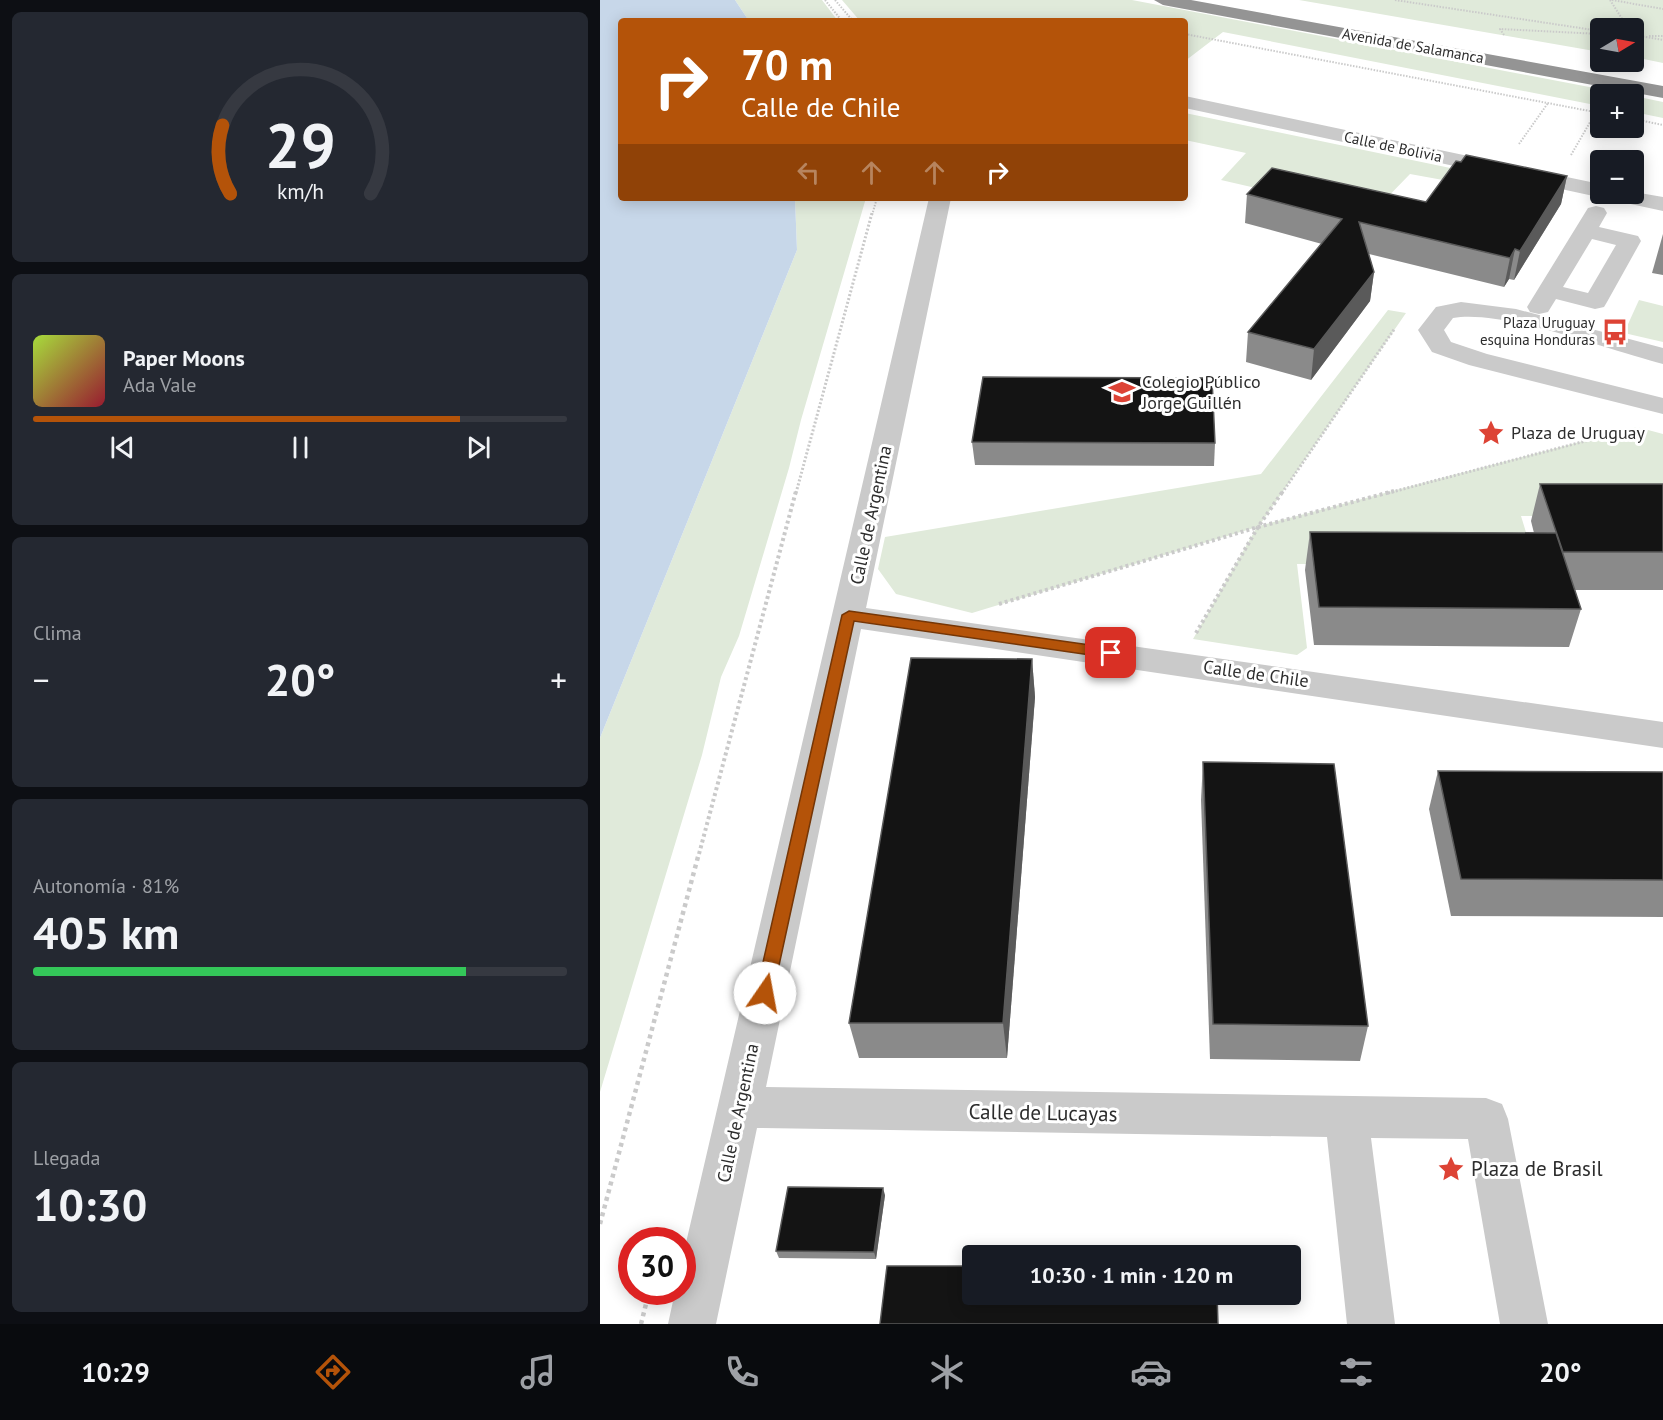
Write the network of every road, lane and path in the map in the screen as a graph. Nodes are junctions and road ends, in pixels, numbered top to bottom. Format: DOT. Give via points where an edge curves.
graph roads {
  1 [pos="825,0"];
  2 [pos="834,0"];
  3 [pos="1163,0"];
  4 [pos="1250,0"];
  5 [pos="1395,0"];
  6 [pos="1611,0"];
  7 [pos="1663,5"];
  8 [pos="1657,8"];
  9 [pos="1663,9"];
  10 [pos="840,18"];
  11 [pos="850,18"];
  12 [pos="1622,18"];
  13 [pos="1590,30"];
  14 [pos="1590,32"];
  15 [pos="1188,35"];
  16 [pos="1644,35"];
  17 [pos="1663,36"];
  18 [pos="1506,37"];
  19 [pos="1644,37"];
  20 [pos="1663,40"];
  21 [pos="1590,61"];
  22 [pos="1663,92"];
  23 [pos="1188,103"];
  24 [pos="1548,103"];
  25 [pos="1590,111"];
  26 [pos="1644,121"];
  27 [pos="1590,122"];
  28 [pos="1663,125"];
  29 [pos="1501,170"];
  30 [pos="1556,182"];
  31 [pos="1590,189"];
  32 [pos="1644,200"];
  33 [pos="876,201"];
  34 [pos="939,201"];
  35 [pos="1603,204"];
  36 [pos="1663,204"];
  37 [pos="1585,231"];
  38 [pos="1548,290"];
  39 [pos="1438,321"];
  40 [pos="1530,321"];
  41 [pos="1663,356"];
  42 [pos="1663,406"];
  43 [pos="1636,427"];
  44 [pos="1258,526"];
  45 [pos="849,615"];
  46 [pos="956,631"];
  47 [pos="1177,662"];
  48 [pos="1663,735"];
  49 [pos="740,1107"];
  50 [pos="1347,1119"];
  51 [pos="600,1224"];
  52 [pos="646,1305"];
  53 [pos="641,1324"];
  54 [pos="692,1324"];
  55 [pos="1371,1324"];
  56 [pos="1524,1324"];
  1 -- 10 [label="path"];
  2 -- 11 [label="path"];
  3 -- 22 [label="highway, Avenida de Salamanca"];
  4 -- 21 [label="highway, Avenida de Salamanca"];
  5 -- 13 [label="path"];
  6 -- 8 [label="path"];
  6 -- 12 [label="path"];
  7 -- 8 [label="path"];
  8 -- 9 [label="path"];
  14 -- 18 [label="path" via="1500,29"];
  15 -- 24 [label="path"];
  16 -- 17 [label="path"];
  19 -- 20 [label="path"];
  23 -- 29 [label="street, Calle de Bolivia"];
  24 -- 25 [label="path"];
  24 -- 29 [label="path"];
  26 -- 28 [label="path"];
  27 -- 30 [label="path"];
  29 -- 30 [label="street, Calle de Bolivia"];
  30 -- 31 [label="street, Calle de Bolivia"];
  32 -- 36 [label="street"];
  33 -- 51 [label="path"];
  34 -- 45 [label="street, Calle de Argentina"];
  35 -- 37 [label="street"];
  37 -- 38 [label="street"];
  37 -- 38 [label="street" via="1630,241 1595,302"];
  38 -- 40 [label="street"];
  39 -- 40 [label="street" via="1445,313 1461,309"];
  39 -- 42 [label="street" via="1431,330 1441,348"];
  39 -- 44 [label="path" via="1406,313"];
  40 -- 41 [label="street"];
  43 -- 44 [label="path"];
  44 -- 46 [label="path" via="972,613"];
  44 -- 47 [label="path"];
  45 -- 46 [label="street, Calle de Chile"];
  45 -- 49 [label="street, Calle de Argentina"];
  46 -- 47 [label="street, Calle de Chile"];
  47 -- 48 [label="street, Calle de Chile"];
  49 -- 50 [label="street, Calle de Lucayas"];
  49 -- 54 [label="street, Calle de Argentina"];
  50 -- 55 [label="street"];
  50 -- 56 [label="street" via="1486,1119"];
  52 -- 53 [label="path"];
}
